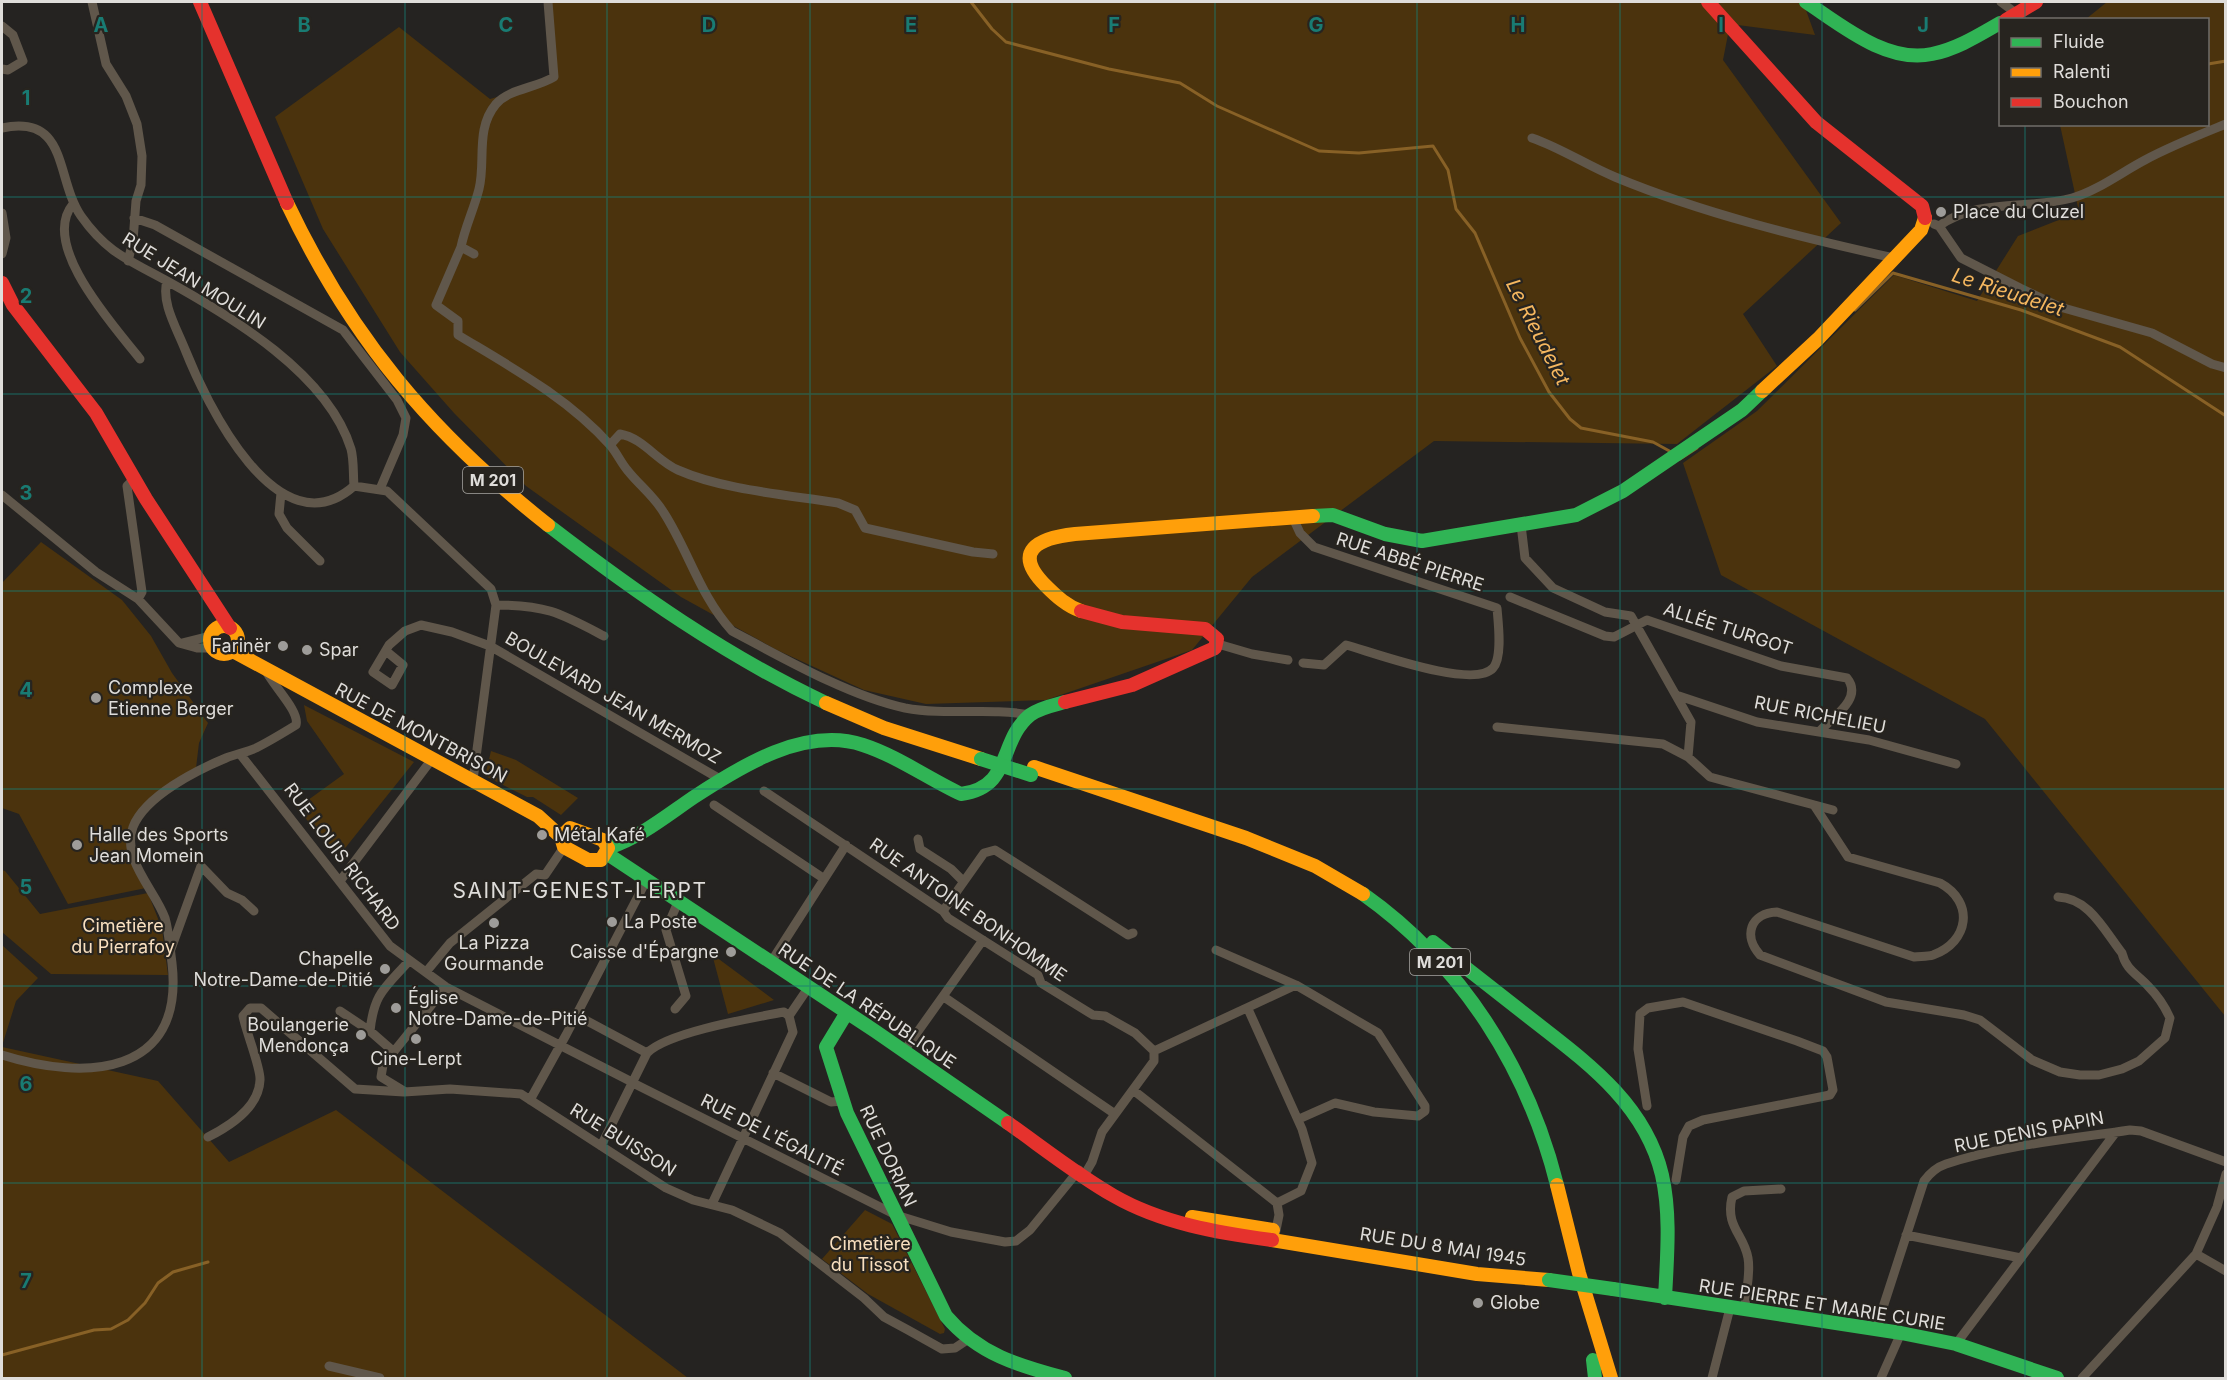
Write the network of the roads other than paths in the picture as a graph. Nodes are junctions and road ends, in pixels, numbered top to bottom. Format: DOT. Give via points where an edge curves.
graph roads {
  1 [pos="92,2"];
  2 [pos="200,2"];
  3 [pos="213,2"];
  4 [pos="548,2"];
  5 [pos="1708,2"];
  6 [pos="1806,2"];
  7 [pos="2001,2"];
  8 [pos="2036,2"];
  9 [pos="2012,17"];
  10 [pos="1999,24"];
  11 [pos="2,26"];
  12 [pos="2,69"];
  13 [pos="2226,124"];
  14 [pos="2,128"];
  15 [pos="1532,138"];
  16 [pos="73,204"];
  17 [pos="2,213"];
  18 [pos="134,218"];
  19 [pos="1932,224"];
  20 [pos="461,247"];
  21 [pos="2,254"];
  22 [pos="474,254"];
  23 [pos="1894,258"];
  24 [pos="128,261"];
  25 [pos="167,281"];
  26 [pos="2,283"];
  27 [pos="140,359"];
  28 [pos="2226,368"];
  29 [pos="610,445"];
  30 [pos="134,478"];
  31 [pos="354,486"];
  32 [pos="380,489"];
  33 [pos="281,493"];
  34 [pos="2,495"];
  35 [pos="1293,518"];
  36 [pos="1521,525"];
  37 [pos="993,554"];
  38 [pos="320,561"];
  39 [pos="1510,597"];
  40 [pos="138,599"];
  41 [pos="496,606"];
  42 [pos="218,610"];
  43 [pos="1637,624"];
  44 [pos="230,628"];
  45 [pos="604,636"];
  46 [pos="212,638"];
  47 [pos="1218,644"];
  48 [pos="235,646"];
  49 [pos="490,646"];
  50 [pos="386,651"];
  51 [pos="1288,660"];
  52 [pos="1303,663"];
  53 [pos="265,669"];
  54 [pos="288,682"];
  55 [pos="1679,696"];
  56 [pos="1030,715"];
  57 [pos="1497,727"];
  58 [pos="1819,732"];
  59 [pos="240,754"];
  60 [pos="983,755"];
  61 [pos="1688,757"];
  62 [pos="432,759"];
  63 [pos="1956,764"];
  64 [pos="1032,771"];
  65 [pos="720,779"];
  66 [pos="473,780"];
  67 [pos="764,791"];
  68 [pos="714,805"];
  69 [pos="1814,805"];
  70 [pos="1833,810"];
  71 [pos="565,837"];
  72 [pos="918,839"];
  73 [pos="846,845"];
  74 [pos="605,850"];
  75 [pos="824,878"];
  76 [pos="340,881"];
  77 [pos="646,881"];
  78 [pos="963,881"];
  79 [pos="1367,897"];
  80 [pos="2058,897"];
  81 [pos="678,902"];
  82 [pos="254,911"];
  83 [pos="943,911"];
  84 [pos="1133,933"];
  85 [pos="983,940"];
  86 [pos="1216,950"];
  87 [pos="171,951"];
  88 [pos="410,961"];
  89 [pos="771,962"];
  90 [pos="426,972"];
  91 [pos="1296,985"];
  92 [pos="446,987"];
  93 [pos="808,988"];
  94 [pos="944,997"];
  95 [pos="675,1009"];
  96 [pos="1248,1009"];
  97 [pos="340,1011"];
  98 [pos="786,1014"];
  99 [pos="846,1014"];
  100 [pos="576,1015"];
  101 [pos="370,1031"];
  102 [pos="561,1045"];
  103 [pos="904,1051"];
  104 [pos="394,1052"];
  105 [pos="1154,1052"];
  106 [pos="646,1053"];
  107 [pos="2,1055"];
  108 [pos="773,1073"];
  109 [pos="630,1081"];
  110 [pos="1133,1090"];
  111 [pos="404,1092"];
  112 [pos="530,1100"];
  113 [pos="842,1101"];
  114 [pos="1647,1106"];
  115 [pos="1115,1114"];
  116 [pos="1299,1119"];
  117 [pos="2116,1132"];
  118 [pos="208,1137"];
  119 [pos="744,1139"];
  120 [pos="601,1146"];
  121 [pos="2226,1162"];
  122 [pos="1082,1172"];
  123 [pos="2226,1174"];
  124 [pos="1676,1180"];
  125 [pos="1781,1189"];
  126 [pos="1276,1203"];
  127 [pos="711,1204"];
  128 [pos="896,1215"];
  129 [pos="1275,1234"];
  130 [pos="1906,1235"];
  131 [pos="2196,1254"];
  132 [pos="2021,1258"];
  133 [pos="2226,1271"];
  134 [pos="1613,1289"];
  135 [pos="1665,1298"];
  136 [pos="1730,1308"];
  137 [pos="1745,1310"];
  138 [pos="1876,1329"];
  139 [pos="1901,1333"];
  140 [pos="967,1340"];
  141 [pos="1956,1344"];
  142 [pos="329,1366"];
  143 [pos="380,1378"];
  144 [pos="1065,1378"];
  145 [pos="1597,1378"];
  146 [pos="1611,1378"];
  147 [pos="1712,1378"];
  148 [pos="1881,1378"];
  149 [pos="2057,1378"];
  150 [pos="2082,1378"];
  1 -- 18 [label="street" via="106,64 126,96 137,124 143,171"];
  2 -- 60 [label="main road, M 201" via="282,189 327,279 391,373 471,462 628,586 742,661 854,716"];
  3 -- 60 [label="main road, M 201" via="279,158 332,265 400,370 478,455 626,574 735,648 861,709"];
  4 -- 20 [label="street" via="554,77 539,86 513,92 496,104 483,126 480,188"];
  5 -- 19 [label="main road" via="1816,122 1922,206"];
  6 -- 10 [label="main road" via="1860,36 1894,52 1911,55 1927,56 1947,50"];
  7 -- 9 [label="street"];
  8 -- 9 [label="main road"];
  11 -- 12 [label="street" via="13,35 23,61 8,70"];
  13 -- 19 [label="street" via="2157,153 2074,197 2035,205 2007,203"];
  14 -- 16 [label="street, RUE JEAN MOULIN" via="31,126 44,133 58,151"];
  15 -- 23 [label="street" via="1614,176 1685,202 1790,235"];
  16 -- 24 [label="street, RUE JEAN MOULIN" via="108,247"];
  16 -- 27 [label="street" via="65,220 63,241 76,272"];
  17 -- 21 [label="street" via="6,238"];
  18 -- 24 [label="street" via="134,241"];
  18 -- 32 [label="street" via="155,225 343,330 398,400 406,418 403,435"];
  19 -- 23 [label="main road"];
  19 -- 28 [label="street" via="1961,258 2020,288 2060,307 2152,333"];
  20 -- 22 [label="street"];
  20 -- 29 [label="street" via="436,305 458,321 458,335 537,383"];
  23 -- 36 [label="main road" via="1818,339 1742,410 1623,491 1576,515"];
  24 -- 25 [label="street, RUE JEAN MOULIN"];
  25 -- 31 [label="street, RUE JEAN MOULIN" via="278,353 309,379 333,413 351,450"];
  25 -- 33 [label="street" via="170,312 206,396 245,459"];
  26 -- 30 [label="main road" via="13,305 96,413"];
  29 -- 37 [label="street" via="620,434 633,436 677,470 708,481 838,503 855,510 865,528"];
  29 -- 56 [label="street" via="628,472 658,503 706,596 732,632 861,694 906,708 952,713 1004,710"];
  30 -- 40 [label="street" via="127,486 142,592"];
  30 -- 42 [label="main road"];
  31 -- 32 [label="street"];
  31 -- 33 [label="street" via="339,499 317,504"];
  32 -- 41 [label="street" via="387,491 482,579 491,589"];
  33 -- 38 [label="street" via="279,514 287,528"];
  34 -- 40 [label="street" via="96,572"];
  35 -- 36 [label="main road" via="1333,516 1385,534 1422,541"];
  35 -- 47 [label="main road" via="1075,534 1034,545 1029,562 1036,575 1076,610 1105,618 1205,628 1214,634"];
  35 -- 52 [label="street, RUE ABBÉ PIERRE" via="1314,547 1497,608 1497,659 1484,674 1436,672 1346,645 1324,665"];
  36 -- 43 [label="street" via="1525,558 1553,588 1605,612 1631,616"];
  39 -- 43 [label="street" via="1605,636 1614,637"];
  40 -- 46 [label="street" via="179,643"];
  41 -- 45 [label="street" via="526,605 554,610"];
  41 -- 49 [label="street"];
  42 -- 44 [label="main road"];
  42 -- 46 [label="main road"];
  43 -- 55 [label="street"];
  43 -- 58 [label="street, ALLÉE TURGOT" via="1647,620 1781,666 1847,678 1852,696"];
  44 -- 46 [label="main road" via="222,626"];
  44 -- 48 [label="main road" via="236,633"];
  46 -- 48 [label="main road" via="222,654"];
  47 -- 51 [label="street"];
  47 -- 56 [label="main road" via="1210,652 1132,685"];
  48 -- 53 [label="main road, RUE DE MONTBRISON"];
  48 -- 54 [label="main road, RUE DE MONTBRISON"];
  49 -- 50 [label="street, BOULEVARD JEAN MERMOZ" via="421,625 405,631"];
  49 -- 65 [label="street, BOULEVARD JEAN MERMOZ"];
  49 -- 66 [label="street"];
  53 -- 54 [label="main road, RUE DE MONTBRISON"];
  53 -- 59 [label="street" via="298,719 296,725"];
  54 -- 62 [label="main road, RUE DE MONTBRISON"];
  55 -- 58 [label="street, RUE RICHELIEU" via="1756,722"];
  55 -- 61 [label="street" via="1691,722"];
  56 -- 65 [label="main road" via="990,785 976,792 961,794 861,744 840,740 779,751"];
  57 -- 61 [label="street" via="1663,744"];
  58 -- 63 [label="street, RUE RICHELIEU" via="1869,740"];
  59 -- 76 [label="street, RUE LOUIS RICHARD"];
  59 -- 87 [label="street" via="157,797 141,812 133,828 130,842 134,859 165,919"];
  60 -- 64 [label="main road, M 201, bridge"];
  61 -- 69 [label="street" via="1710,777"];
  62 -- 66 [label="main road, RUE DE MONTBRISON"];
  62 -- 76 [label="street"];
  64 -- 79 [label="main road, M 201" via="1262,845 1316,867"];
  64 -- 145 [label="main road, M 201" via="1197,830 1300,873 1367,911 1428,962 1476,1020 1525,1114"];
  65 -- 74 [label="main road" via="627,840"];
  66 -- 71 [label="main road, RUE DE MONTBRISON" via="538,816 554,818"];
  67 -- 73 [label="street, RUE ANTOINE BONHOMME"];
  68 -- 75 [label="street"];
  69 -- 70 [label="street"];
  69 -- 80 [label="street" via="1848,857 1951,889 1963,908 1962,927 1948,945 1933,955 1914,957 1768,912 1751,925 1749,938 1760,955 1886,1002 1980,1020 2032,1060 2060,1072 2099,1075 2122,1069 2139,1061 2165,1038 2169,1028 2167,1011 2147,984 2137,979 2086,907 2077,900"];
  71 -- 74 [label="main road"];
  71 -- 74 [label="main road" via="588,860"];
  71 -- 90 [label="street" via="545,876 537,874 450,944"];
  72 -- 78 [label="street" via="920,849"];
  73 -- 75 [label="street"];
  73 -- 83 [label="street, RUE ANTOINE BONHOMME"];
  74 -- 77 [label="main road, RUE DE LA RÉPUBLIQUE"];
  75 -- 89 [label="street"];
  76 -- 88 [label="street, RUE LOUIS RICHARD" via="390,946"];
  77 -- 81 [label="main road, RUE DE LA RÉPUBLIQUE"];
  77 -- 100 [label="street"];
  78 -- 83 [label="street"];
  78 -- 84 [label="street" via="984,853 995,850 1128,935"];
  79 -- 135 [label="main road" via="1397,914 1539,1022 1620,1092 1641,1122 1663,1175 1669,1229"];
  79 -- 146 [label="main road, M 201" via="1434,955 1466,992 1516,1071 1550,1158 1588,1308"];
  81 -- 89 [label="main road, RUE DE LA RÉPUBLIQUE"];
  81 -- 95 [label="street" via="666,930 686,996"];
  82 -- 87 [label="street" via="227,893 201,866"];
  83 -- 85 [label="street, RUE ANTOINE BONHOMME"];
  85 -- 94 [label="street"];
  85 -- 105 [label="street, RUE ANTOINE BONHOMME" via="1092,1015 1105,1016 1136,1033"];
  86 -- 91 [label="street"];
  87 -- 107 [label="street" via="171,1008 165,1029 143,1053 96,1067 44,1067"];
  88 -- 90 [label="street, RUE LOUIS RICHARD"];
  88 -- 101 [label="street" via="378,995 372,1008"];
  89 -- 93 [label="main road, RUE DE LA RÉPUBLIQUE"];
  90 -- 92 [label="street, RUE LOUIS RICHARD"];
  91 -- 96 [label="street"];
  91 -- 116 [label="street" via="1378,1033 1425,1106 1425,1112 1418,1116 1335,1103"];
  92 -- 102 [label="street, RUE LOUIS RICHARD"];
  92 -- 104 [label="street"];
  93 -- 98 [label="street"];
  93 -- 99 [label="main road, RUE DE LA RÉPUBLIQUE"];
  94 -- 103 [label="street"];
  94 -- 115 [label="street"];
  96 -- 105 [label="street"];
  96 -- 116 [label="street"];
  97 -- 101 [label="street"];
  98 -- 106 [label="street" via="671,1039 654,1045"];
  98 -- 108 [label="street" via="793,1032"];
  99 -- 103 [label="main road, RUE DE LA RÉPUBLIQUE"];
  99 -- 113 [label="main road, RUE DORIAN" via="826,1047"];
  100 -- 102 [label="street"];
  100 -- 106 [label="street"];
  101 -- 104 [label="street"];
  102 -- 109 [label="street, RUE DE L'ÉGALITÉ"];
  102 -- 112 [label="street"];
  103 -- 122 [label="main road, RUE DE LA RÉPUBLIQUE"];
  104 -- 111 [label="street" via="383,1065 381,1077"];
  105 -- 110 [label="street" via="1154,1060"];
  106 -- 109 [label="street"];
  108 -- 113 [label="street" via="831,1102"];
  108 -- 119 [label="street"];
  109 -- 119 [label="street, RUE DE L'ÉGALITÉ"];
  109 -- 120 [label="street"];
  110 -- 115 [label="street"];
  110 -- 126 [label="street"];
  111 -- 112 [label="street, RUE BUISSON" via="450,1089 521,1094"];
  111 -- 118 [label="street, RUE BUISSON" via="355,1089 261,1008 250,1008 243,1016 261,1078 257,1095 225,1128"];
  112 -- 120 [label="street, RUE BUISSON"];
  113 -- 128 [label="main road, RUE DORIAN"];
  114 -- 124 [label="street" via="1638,1049 1640,1014 1648,1008 1683,1002 1797,1041 1827,1056 1833,1090 1830,1095 1689,1126 1683,1137"];
  115 -- 122 [label="street" via="1102,1132 1092,1162"];
  116 -- 126 [label="street" via="1312,1163 1301,1191"];
  117 -- 121 [label="street, RUE DENIS PAPIN" via="2141,1131"];
  117 -- 130 [label="street, RUE DENIS PAPIN" via="1945,1164 1924,1180"];
  117 -- 132 [label="street"];
  119 -- 127 [label="street"];
  119 -- 128 [label="street, RUE DE L'ÉGALITÉ"];
  120 -- 127 [label="street, RUE BUISSON" via="666,1188"];
  122 -- 128 [label="street, RUE DE L'ÉGALITÉ" via="1028,1233 1016,1241 951,1232"];
  122 -- 129 [label="main road, RUE DU 8 MAI 1945" via="1114,1196 1182,1223 1213,1232"];
  123 -- 131 [label="street" via="2217,1207"];
  125 -- 137 [label="street" via="1744,1191 1732,1197 1729,1209 1748,1257"];
  126 -- 129 [label="street" via="1279,1208"];
  127 -- 140 [label="street, RUE BUISSON" via="780,1233 884,1317 942,1348 956,1348"];
  128 -- 140 [label="main road, RUE DORIAN" via="946,1316"];
  129 -- 134 [label="main road, RUE DU 8 MAI 1945, bridge" via="1304,1244 1477,1274"];
  130 -- 132 [label="street"];
  130 -- 138 [label="street, RUE DENIS PAPIN"];
  131 -- 133 [label="street"];
  131 -- 150 [label="street"];
  132 -- 141 [label="street"];
  134 -- 135 [label="main road, RUE PIERRE ET MARIE CURIE"];
  135 -- 136 [label="main road, RUE PIERRE ET MARIE CURIE"];
  136 -- 137 [label="main road, RUE PIERRE ET MARIE CURIE"];
  136 -- 147 [label="street"];
  137 -- 138 [label="main road, RUE PIERRE ET MARIE CURIE"];
  138 -- 139 [label="main road, RUE PIERRE ET MARIE CURIE"];
  139 -- 141 [label="main road, RUE PIERRE ET MARIE CURIE"];
  139 -- 148 [label="street"];
  140 -- 144 [label="main road, RUE DORIAN" via="999,1359"];
  141 -- 149 [label="main road, RUE PIERRE ET MARIE CURIE"];
  142 -- 143 [label="street"];
}
